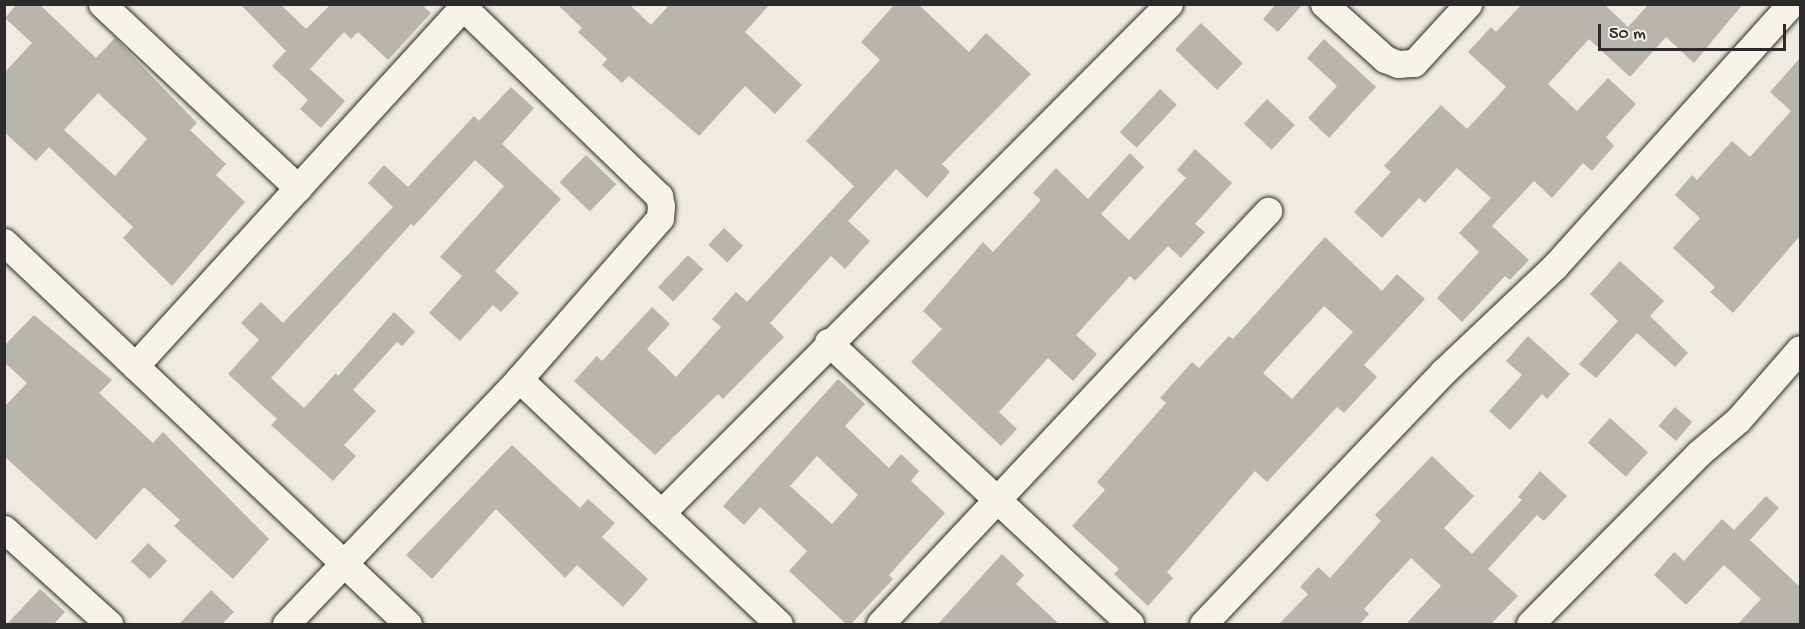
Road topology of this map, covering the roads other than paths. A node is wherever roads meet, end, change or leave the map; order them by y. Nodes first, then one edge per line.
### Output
1 (102, 4) edge
2 (1169, 4) edge
3 (1324, 4) edge
4 (1468, 4) edge
5 (1791, 4) edge
6 (461, 6) edge
7 (298, 188) junction
8 (1268, 211) dead end
9 (4, 242) edge
10 (828, 342) junction
11 (1800, 349) edge
12 (135, 366) junction
13 (519, 379) junction
14 (996, 500) junction
15 (661, 513) junction
16 (4, 529) edge
17 (342, 562) junction
18 (109, 624) edge
19 (286, 624) edge
20 (408, 624) edge
21 (779, 624) edge
22 (880, 624) edge
23 (1130, 624) edge
24 (1203, 624) edge
25 (1530, 624) edge

1 - 7 street
2 - 10 street
3 - 4 street
5 - 24 street
6 - 7 street
6 - 13 street
7 - 12 street
8 - 14 street
9 - 12 street
10 - 14 street
10 - 15 street
11 - 25 street
12 - 17 street
13 - 15 street
13 - 17 street
14 - 22 street
14 - 23 street
15 - 21 street
16 - 18 street
17 - 19 street
17 - 20 street

